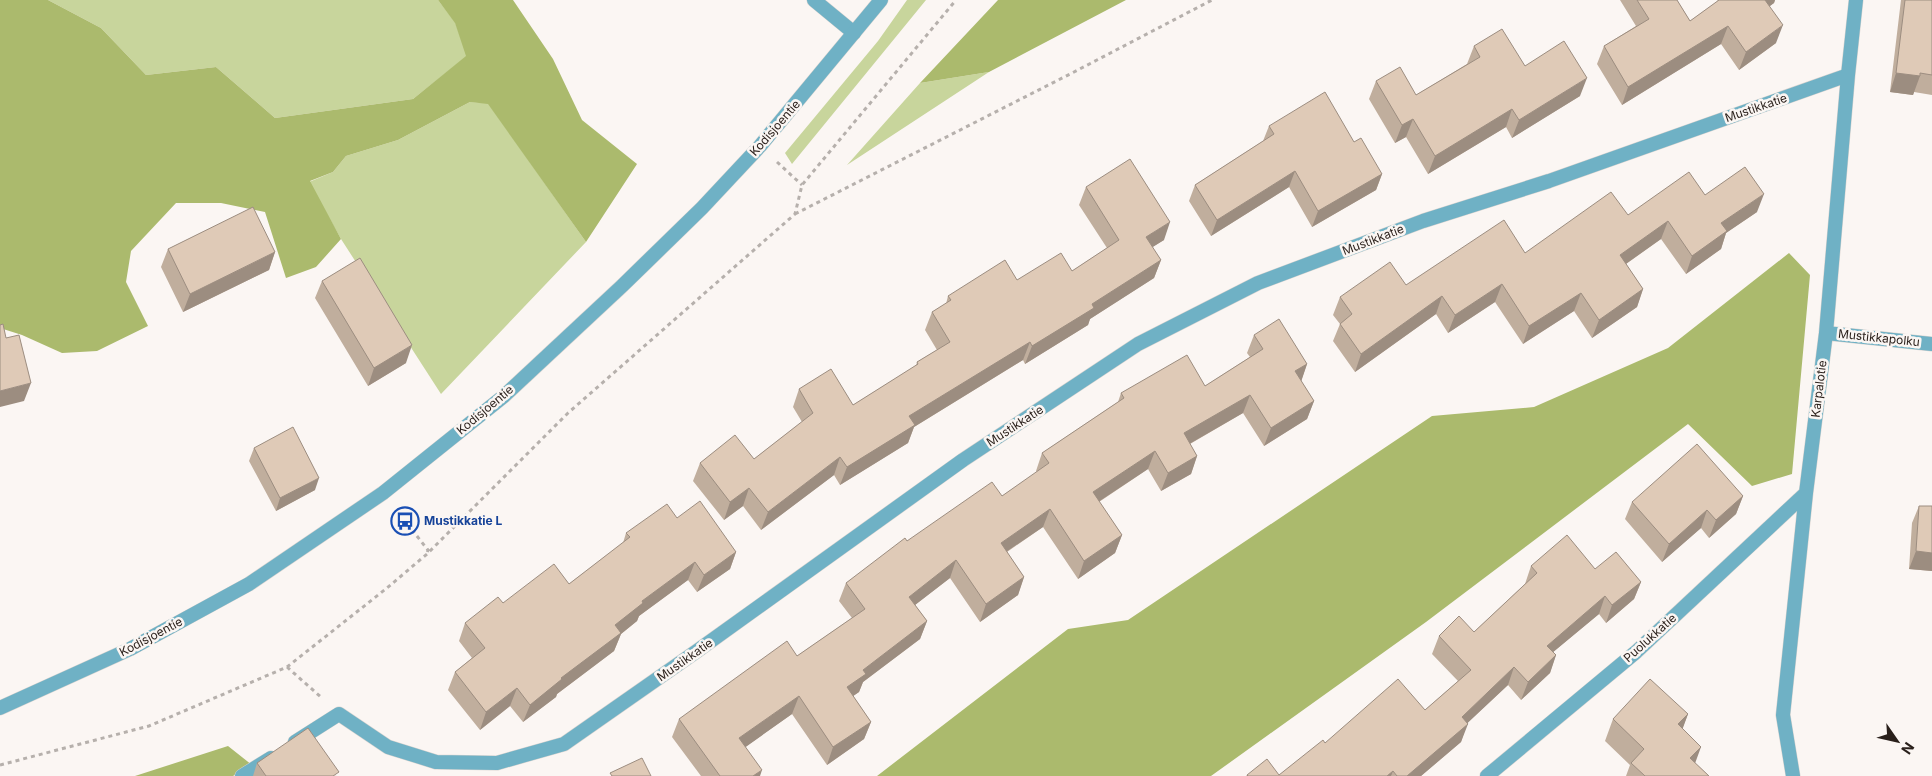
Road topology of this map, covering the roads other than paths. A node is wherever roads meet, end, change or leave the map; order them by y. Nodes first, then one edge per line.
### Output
1 (814, 0) edge
2 (882, 0) edge
3 (1856, 0) edge
4 (854, 33) junction
5 (1848, 76) junction
6 (1826, 333) junction
7 (1932, 344) edge
8 (1806, 493) junction
9 (0, 708) edge
10 (242, 776) edge
11 (1488, 776) edge
12 (1793, 776) edge

1 - 4 street
2 - 4 street, Kodisjoentie
3 - 5 street, Karpalotie
4 - 9 street, Kodisjoentie
5 - 6 street, Karpalotie
5 - 10 street, Mustikkatie
6 - 7 street, Mustikkapolku
6 - 8 street, Karpalotie
8 - 11 street, Puolukkatie
8 - 12 street, Karpalotie

